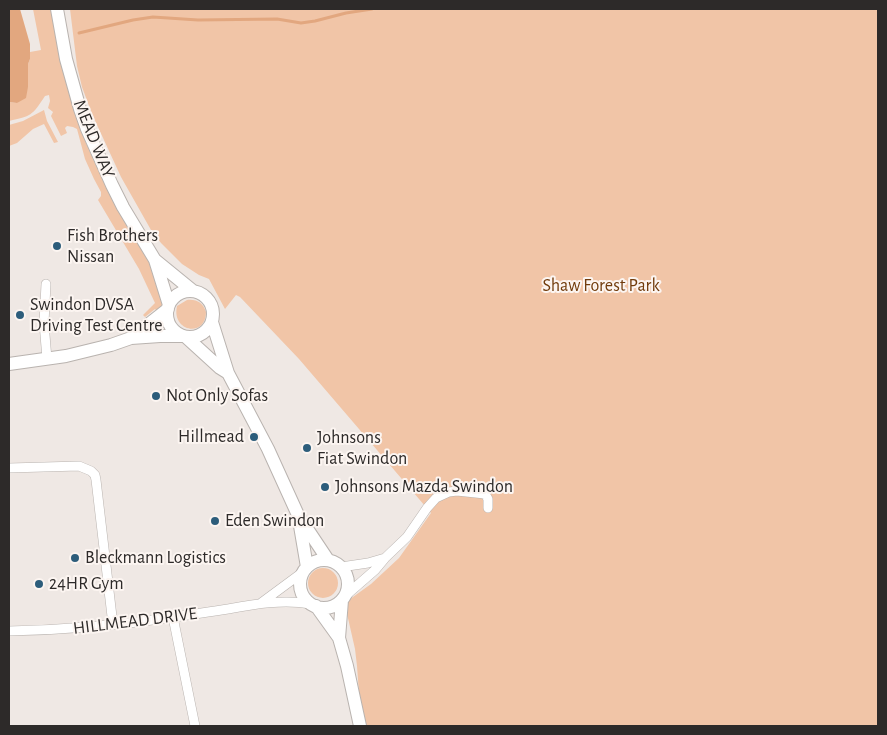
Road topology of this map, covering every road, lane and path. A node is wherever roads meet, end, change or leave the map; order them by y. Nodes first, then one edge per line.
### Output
1 (57, 9) edge
2 (155, 260) junction
3 (46, 284) dead end
4 (193, 291) junction
5 (168, 307) junction
6 (212, 322) junction
7 (184, 337) junction
8 (132, 338) junction
9 (47, 359) junction
10 (9, 364) edge
11 (228, 373) junction
12 (9, 468) edge
13 (488, 508) dead end
14 (298, 515) junction
15 (385, 558) junction
16 (328, 560) junction
17 (341, 567) junction
18 (305, 570) junction
19 (343, 598) junction
20 (261, 603) junction
21 (313, 605) junction
22 (173, 617) junction
23 (113, 625) junction
24 (9, 632) edge
25 (339, 638) junction
26 (196, 726) edge
27 (360, 726) edge

1 - 2 main road, MEAD WAY
2 - 4 main road, MEAD WAY
2 - 5 main road, MEAD WAY
3 - 9 street
4 - 5 main road
4 - 6 main road
5 - 7 main road
5 - 8 main road
6 - 7 main road
6 - 11 main road
7 - 8 main road
7 - 11 main road
8 - 9 main road
9 - 10 main road
11 - 14 main road
12 - 23 street
13 - 15 street
14 - 16 main road
14 - 18 main road
15 - 17 street
15 - 19 street
16 - 17 main road
16 - 18 main road
17 - 19 main road
18 - 20 street, HILLMEAD DRIVE
18 - 21 main road
19 - 21 main road
19 - 25 main road
20 - 21 street, HILLMEAD DRIVE
20 - 22 street, HILLMEAD DRIVE
21 - 25 main road
22 - 23 street, HILLMEAD DRIVE
22 - 26 street
23 - 24 street, HILLMEAD DRIVE
25 - 27 main road

